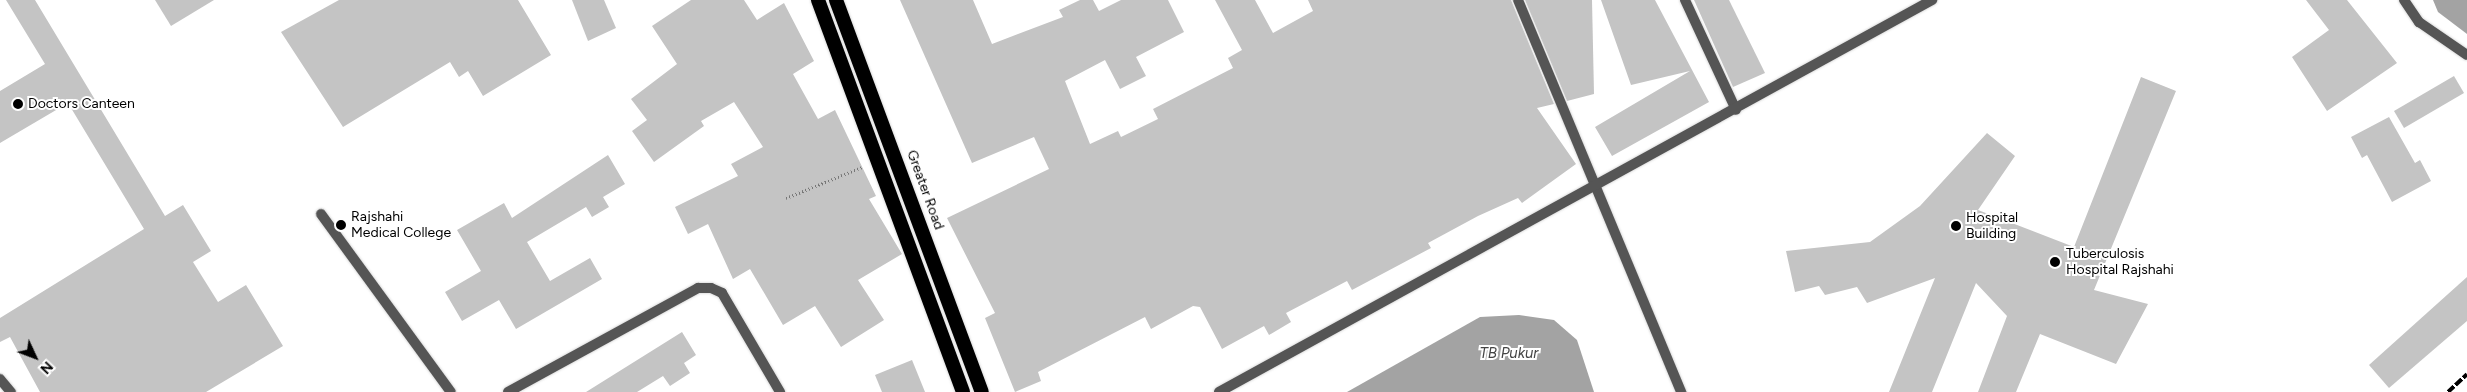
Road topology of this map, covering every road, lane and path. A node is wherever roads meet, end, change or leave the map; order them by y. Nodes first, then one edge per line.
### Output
1 (818, 0) edge
2 (836, 0) edge
3 (1518, 0) edge
4 (1685, 0) edge
5 (1932, 0) edge
6 (2404, 0) edge
7 (2467, 55) edge
8 (1736, 110) junction
9 (878, 160) junction
10 (1596, 186) junction
11 (786, 198) dead end
12 (320, 214) dead end
13 (969, 358) junction
14 (953, 364) junction
15 (0, 379) edge
16 (11, 392) edge
17 (451, 392) edge
18 (508, 392) edge
19 (780, 392) edge
20 (962, 392) edge
21 (982, 392) edge
22 (1219, 392) edge
23 (1681, 392) edge

1 - 9 highway
2 - 13 highway, Greater Road
3 - 10 street
4 - 8 street
5 - 8 street
6 - 7 street
8 - 10 street
9 - 11 path
9 - 14 highway
10 - 22 street
10 - 23 street
12 - 17 street
13 - 14 highway
13 - 21 highway, Greater Road
14 - 20 highway
15 - 16 street
18 - 19 street

